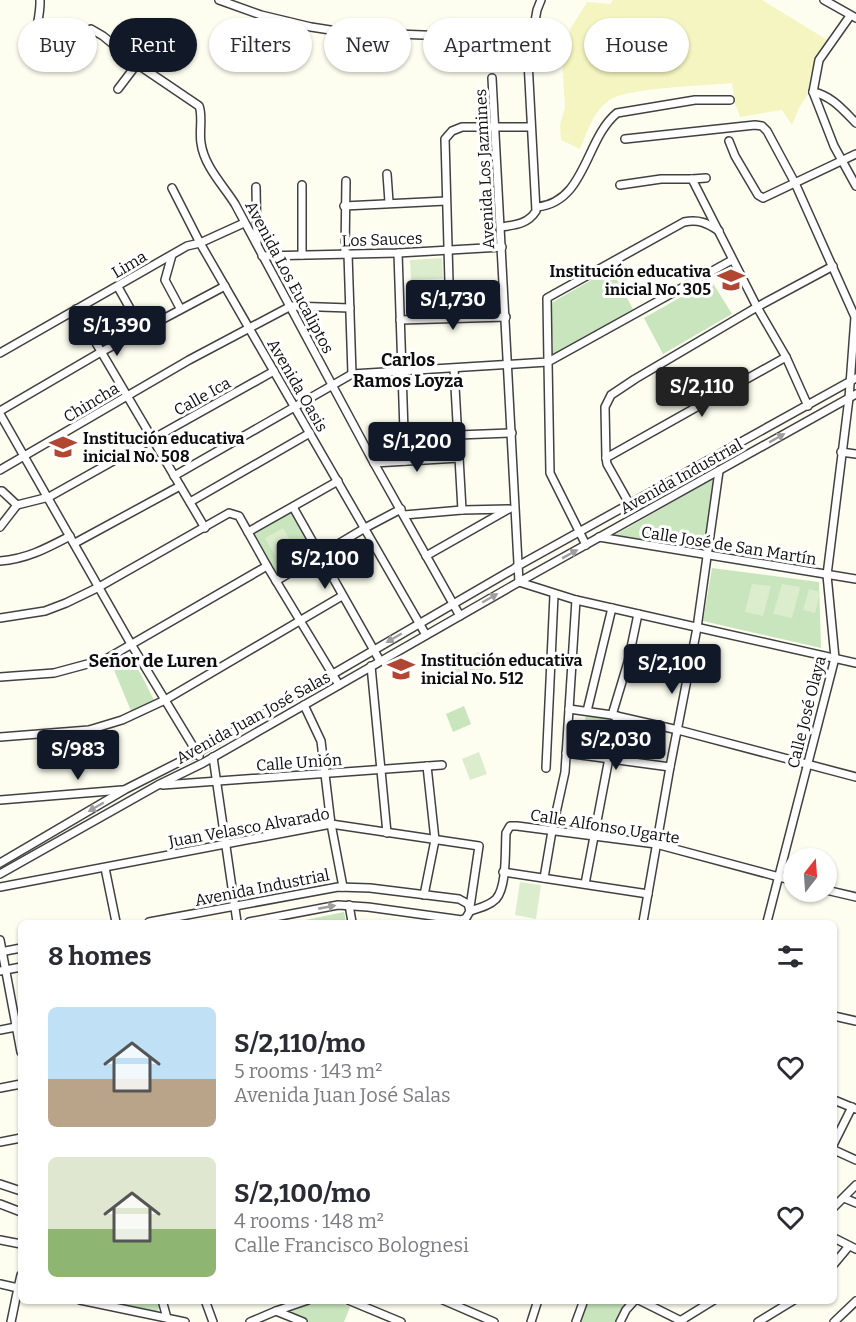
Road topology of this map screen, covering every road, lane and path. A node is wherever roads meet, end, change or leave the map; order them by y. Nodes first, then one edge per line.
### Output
1 (40, 0) edge
2 (219, 0) edge
3 (541, 0) edge
4 (828, 1) edge
5 (853, 17) edge
6 (536, 18) edge
7 (423, 35) edge
8 (109, 41) edge
9 (131, 72) edge
10 (149, 72) edge
11 (528, 72) edge
12 (492, 78) dead end
13 (118, 89) dead end
14 (813, 92) junction
15 (730, 100) dead end
16 (856, 123) edge
17 (495, 127) junction
18 (531, 127) junction
19 (625, 139) dead end
20 (729, 141) dead end
21 (856, 154) edge
22 (842, 160) junction
23 (387, 174) dead end
24 (706, 178) dead end
25 (692, 179) junction
26 (346, 181) dead end
27 (795, 183) junction
28 (302, 185) dead end
29 (620, 185) dead end
30 (256, 186) dead end
31 (856, 186) edge
32 (172, 188) dead end
33 (446, 201) junction
34 (389, 202) junction
35 (344, 206) junction
36 (537, 207) junction
37 (244, 223) junction
38 (501, 227) junction
39 (719, 231) junction
40 (201, 243) junction
41 (257, 247) junction
42 (502, 247) junction
43 (448, 250) junction
44 (398, 253) junction
45 (346, 254) junction
46 (172, 255) junction
47 (302, 255) junction
48 (262, 256) junction
49 (732, 260) junction
50 (833, 266) junction
51 (225, 285) junction
52 (118, 287) junction
53 (291, 306) junction
54 (757, 307) junction
55 (180, 308) junction
56 (350, 308) junction
57 (76, 309) junction
58 (856, 316) edge
59 (506, 317) junction
60 (450, 318) junction
61 (400, 320) junction
62 (249, 327) junction
63 (142, 330) junction
64 (101, 352) junction
65 (0, 353) edge
66 (786, 357) junction
67 (548, 362) junction
68 (507, 365) junction
69 (454, 369) junction
70 (402, 370) junction
71 (274, 371) junction
72 (352, 374) junction
73 (854, 379) edge
74 (333, 385) junction
75 (127, 396) junction
76 (853, 396) edge
77 (808, 406) junction
78 (296, 408) junction
79 (0, 412) edge
80 (310, 433) junction
81 (512, 433) junction
82 (458, 435) junction
83 (153, 439) junction
84 (841, 452) junction
85 (856, 454) edge
86 (24, 458) junction
87 (459, 458) junction
88 (606, 458) junction
89 (405, 461) junction
90 (374, 463) junction
91 (0, 470) edge
92 (718, 471) junction
93 (174, 476) junction
94 (338, 481) junction
95 (180, 486) junction
96 (0, 491) edge
97 (49, 497) junction
98 (190, 502) junction
99 (17, 505) junction
100 (630, 506) junction
101 (293, 507) junction
102 (512, 508) junction
103 (462, 510) junction
104 (403, 512) junction
105 (0, 526) edge
106 (205, 528) junction
107 (365, 528) junction
108 (248, 532) junction
109 (582, 532) junction
110 (70, 536) junction
111 (599, 537) junction
112 (75, 543) junction
113 (586, 544) junction
114 (321, 555) junction
115 (426, 556) junction
116 (708, 556) junction
117 (0, 561) edge
118 (267, 566) junction
119 (517, 567) junction
120 (827, 575) junction
121 (856, 579) edge
122 (276, 581) junction
123 (519, 582) junction
124 (99, 587) junction
125 (554, 594) junction
126 (342, 596) junction
127 (576, 600) junction
128 (453, 604) junction
129 (612, 608) junction
130 (638, 614) junction
131 (460, 616) junction
132 (0, 618) edge
133 (300, 621) junction
134 (420, 623) junction
135 (697, 628) junction
136 (426, 635) junction
137 (131, 644) junction
138 (374, 650) junction
139 (835, 658) junction
140 (380, 661) junction
141 (856, 663) edge
142 (372, 666) junction
143 (333, 674) junction
144 (0, 677) edge
145 (339, 685) junction
146 (165, 700) junction
147 (304, 705) junction
148 (569, 709) junction
149 (587, 711) junction
150 (614, 715) junction
151 (678, 730) junction
152 (0, 738) edge
153 (197, 753) junction
154 (566, 753) junction
155 (213, 757) junction
156 (608, 757) junction
157 (203, 763) junction
158 (806, 764) junction
159 (442, 765) dead end
160 (427, 766) junction
161 (670, 767) junction
162 (546, 768) dead end
163 (381, 770) junction
164 (325, 774) junction
165 (856, 777) edge
166 (218, 781) junction
167 (158, 785) junction
168 (126, 789) junction
169 (0, 800) edge
170 (331, 824) junction
171 (552, 831) junction
172 (53, 832) junction
173 (387, 832) junction
174 (593, 835) junction
175 (58, 840) junction
176 (435, 840) junction
177 (225, 843) junction
178 (656, 844) junction
179 (0, 863) edge
180 (105, 868) junction
181 (503, 872) junction
182 (0, 874) edge
183 (778, 877) junction
184 (544, 878) junction
185 (783, 878) edge
186 (585, 884) junction
187 (0, 887) edge
188 (343, 887) junction
189 (837, 893) edge
190 (648, 894) junction
191 (424, 895) junction
192 (856, 897) edge
193 (348, 905) junction
194 (234, 906) junction
195 (468, 915) edge
196 (116, 920) edge
197 (160, 920) edge
198 (237, 920) edge
199 (259, 920) edge
200 (352, 920) edge
201 (644, 920) edge
202 (767, 920) edge
203 (0, 939) edge
204 (18, 949) edge
205 (1, 952) edge
206 (4, 970) edge
207 (837, 1017) edge
208 (856, 1021) edge
209 (18, 1026) edge
210 (0, 1030) edge
211 (18, 1085) edge
212 (0, 1088) edge
213 (837, 1101) edge
214 (855, 1108) edge
215 (837, 1138) edge
216 (18, 1139) edge
217 (0, 1142) edge
218 (837, 1151) edge
219 (856, 1160) edge
220 (0, 1184) edge
221 (856, 1185) edge
222 (18, 1190) edge
223 (844, 1198) junction
224 (856, 1203) edge
225 (0, 1204) edge
226 (837, 1204) edge
227 (18, 1211) edge
228 (0, 1239) edge
229 (837, 1239) edge
230 (18, 1243) edge
231 (853, 1247) edge
232 (837, 1261) edge
233 (0, 1284) edge
234 (18, 1288) edge
235 (18, 1296) edge
236 (856, 1301) edge
237 (99, 1304) edge
238 (163, 1304) edge
239 (207, 1304) edge
240 (296, 1304) edge
241 (358, 1304) edge
242 (452, 1304) edge
243 (537, 1304) edge
244 (583, 1304) edge
245 (633, 1304) edge
246 (646, 1304) edge
247 (708, 1304) edge
248 (787, 1304) edge
249 (848, 1310) junction
250 (276, 1311) junction
251 (856, 1313) edge
252 (167, 1318) junction
253 (682, 1321) edge
254 (11, 1322) edge
255 (185, 1322) edge
256 (213, 1322) edge
257 (250, 1322) edge
258 (303, 1322) edge
259 (401, 1322) edge
260 (494, 1322) edge
261 (531, 1322) edge
262 (576, 1322) edge
263 (620, 1322) edge
264 (758, 1322) edge
265 (834, 1322) edge

1 - 8 street
2 - 7 street
3 - 6 street
4 - 5 street
5 - 14 street
9 - 13 street
10 - 37 street, Avenida Los Eucaliptos
11 - 18 street
12 - 17 street, Avenida Los Jazmines
14 - 16 street
14 - 22 street
15 - 36 street
17 - 18 street
17 - 33 street
17 - 38 street, Avenida Los Jazmines
18 - 36 street
19 - 27 street
20 - 27 street
21 - 22 street
22 - 27 street
22 - 31 street
23 - 34 street
24 - 25 street
25 - 29 street
25 - 39 street
26 - 35 street
27 - 50 street
28 - 47 street
30 - 41 street
32 - 40 street, Avenida Oasis
33 - 34 street
33 - 43 street
34 - 35 street
35 - 45 street
36 - 38 street
37 - 40 street, Lima
37 - 41 street, Avenida Los Eucaliptos
38 - 42 street, Avenida Los Jazmines
39 - 49 street
39 - 67 street
40 - 46 street, Lima
40 - 51 street, Avenida Oasis
41 - 48 street, Avenida Los Eucaliptos
42 - 43 street, Los Sauces
42 - 59 street, Avenida Los Jazmines
43 - 44 street, Los Sauces
43 - 60 street
44 - 45 street, Los Sauces
44 - 61 street
45 - 47 street, Los Sauces
45 - 56 street
46 - 52 street, Lima
46 - 55 street
47 - 48 street, Los Sauces
48 - 53 street, Avenida Los Eucaliptos
49 - 54 street
49 - 67 street
50 - 54 street
50 - 58 street
51 - 55 street
51 - 62 street, Avenida Oasis
52 - 57 street, Lima
52 - 63 street
53 - 56 street
53 - 62 street, Chincha
53 - 74 street, Avenida Los Eucaliptos
54 - 66 street
54 - 88 street
55 - 63 street
56 - 72 street
57 - 64 street
57 - 65 street, Lima
58 - 73 street, Calle José Olaya
59 - 60 street
59 - 68 street, Avenida Los Jazmines
60 - 61 street
61 - 70 street
62 - 71 street, Avenida Oasis
62 - 75 street, Chincha
63 - 64 street
64 - 75 street
64 - 79 street
66 - 77 street
66 - 88 street
67 - 68 street
67 - 109 street
68 - 69 street
68 - 81 street, Avenida Los Jazmines
69 - 70 street
69 - 82 street
70 - 72 street
70 - 89 street
71 - 78 street, Avenida Oasis
71 - 83 street, Calle Ica
72 - 74 street
73 - 76 street, Calle José Olaya
73 - 77 street, Avenida Juan José Salas
74 - 78 street
74 - 90 street, Avenida Los Eucaliptos
75 - 83 street
75 - 86 street, Chincha
76 - 84 street, Calle José Olaya
92 -> 76 street, Avenida Industrial
77 - 100 street, Avenida Juan José Salas
78 - 80 street, Avenida Oasis
78 - 93 street
79 - 86 street
80 - 94 street, Avenida Oasis
80 - 98 street
81 - 82 street
81 - 102 street, Avenida Los Jazmines
82 - 87 street
83 - 93 street
83 - 97 street, Calle Ica
84 - 85 street
84 - 120 street, Calle José Olaya
86 - 91 street, Chincha
86 - 97 street
87 - 89 street
87 - 103 street
88 - 100 street
89 - 90 street
90 - 104 street, Avenida Los Eucaliptos
92 - 111 street, Avenida Industrial
92 - 116 street
93 - 95 street
94 - 101 street
94 - 107 street, Avenida Oasis
95 - 98 street
95 - 112 street
96 - 99 street
97 - 99 street, Calle Ica
97 - 110 street
98 - 106 street
99 - 105 street
100 - 109 street, Avenida Juan José Salas
101 - 108 street
101 - 114 street
102 - 103 street
102 - 115 street
102 - 119 street, Avenida Los Jazmines
103 - 104 street
104 - 107 street
104 - 115 street, Avenida Los Eucaliptos
106 - 108 street
106 - 124 street
107 - 114 street
107 - 134 street, Avenida Oasis
108 - 118 street
109 - 113 street
109 - 119 street, Avenida Juan José Salas
110 - 112 street
110 - 117 street
111 - 113 street, Avenida Industrial
111 - 116 street, Calle José de San Martín
112 - 124 street
123 -> 113 street, Avenida Industrial
114 - 122 street
114 - 126 street
115 - 128 street, Avenida Los Eucaliptos
116 - 120 street, Calle José de San Martín
116 - 135 street
118 - 122 street
118 - 137 street
119 - 123 street, Avenida Los Jazmines
119 - 128 street, Avenida Juan José Salas
120 - 121 street, Calle José de San Martín
120 - 139 street, Calle José Olaya
122 - 133 street
123 - 125 street
131 -> 123 street, Avenida Juan José Salas
124 - 132 street
124 - 137 street
125 - 127 street
125 - 162 street
126 - 133 street
126 - 138 street
127 - 129 street
127 - 148 street
128 - 131 street, Avenida Los Eucaliptos
128 - 134 street, Avenida Juan José Salas
129 - 130 street
129 - 149 street
130 - 135 street
130 - 150 street
131 - 136 street, Avenida Juan José Salas
133 - 143 street
133 - 146 street
134 - 136 street, Avenida Oasis
134 -> 138 street, Avenida Juan José Salas
135 - 139 street
135 - 151 street
136 - 140 street, Avenida Juan José Salas
137 - 144 street
137 - 146 street
138 - 140 street
138 - 143 street, Avenida Juan José Salas
139 - 141 street
139 - 158 street, Calle José Olaya
140 - 142 street, Avenida Juan José Salas
142 - 145 street, Avenida Juan José Salas
142 - 163 street
143 - 145 street
143 - 153 street, Avenida Juan José Salas
145 - 147 street, Avenida Juan José Salas
146 - 152 street
146 - 153 street
147 - 155 street, Avenida Juan José Salas
147 - 164 street
148 - 149 street
148 - 154 street
149 - 150 street
150 - 151 street
150 - 156 street
151 - 158 street
151 - 161 street
153 - 157 street
153 - 168 street, Avenida Juan José Salas
154 - 156 street
154 - 171 street
155 - 157 street, Avenida Juan José Salas
155 - 166 street
156 - 161 street
156 - 174 street
157 - 167 street, Avenida Juan José Salas
158 - 165 street
158 - 183 street, Calle José Olaya
159 - 160 street, Calle Unión
160 - 163 street, Calle Unión
160 - 176 street
161 - 178 street
163 - 164 street, Calle Unión
163 - 173 street
164 - 166 street, Calle Unión
164 - 170 street
166 - 167 street, Calle Unión
166 - 177 street
167 - 168 street, Calle Unión
167 - 175 street, Avenida Juan José Salas
168 - 169 street, Calle Unión
168 -> 172 street, Avenida Juan José Salas
170 - 173 street, Juan Velasco Alvarado
170 - 177 street, Juan Velasco Alvarado
170 - 188 street
171 - 174 street, Calle Alfonso Ugarte
171 - 181 street, Calle Alfonso Ugarte
171 - 184 street
172 - 175 street
172 - 179 street, Avenida Juan José Salas
173 - 176 street, Juan Velasco Alvarado
174 - 178 street, Calle Alfonso Ugarte
174 - 186 street
175 - 182 street, Avenida Juan José Salas
176 - 191 street
176 - 195 street, Juan Velasco Alvarado
177 - 180 street, Juan Velasco Alvarado
177 - 194 street
178 - 183 street, Calle Alfonso Ugarte
178 - 190 street
180 - 187 street, Juan Velasco Alvarado
180 - 196 street
181 - 184 street
181 - 195 street
183 - 185 street, Calle Alfonso Ugarte
183 - 202 street, Calle José Olaya
184 - 186 street
186 - 190 street
188 - 191 street, Avenida Industrial
188 - 194 street, Avenida Industrial
189 - 192 street
190 - 201 street
191 - 195 street, Avenida Industrial
193 - 195 street, Avenida Industrial
199 -> 193 street, Avenida Industrial
193 - 200 street
194 - 197 street, Avenida Industrial
194 - 198 street
203 - 205 street
204 - 205 street
205 - 206 street
206 - 209 street
207 - 208 street
209 - 210 street
211 - 212 street
213 - 214 street
214 - 215 street
216 - 217 street
218 - 219 street
220 - 222 street
221 - 223 street
223 - 224 street
223 - 226 street
225 - 227 street
228 - 230 street
229 - 231 street
231 - 232 street
233 - 234 street
235 - 254 street
236 - 249 street
237 - 252 street
238 - 252 street
239 - 256 street
240 - 250 street
241 - 259 street
242 - 260 street
243 - 261 street
244 - 262 street
245 - 263 street
246 - 253 street
247 - 253 street
248 - 264 street
249 - 251 street
249 - 265 street
250 - 257 street
250 - 258 street
252 - 255 street

